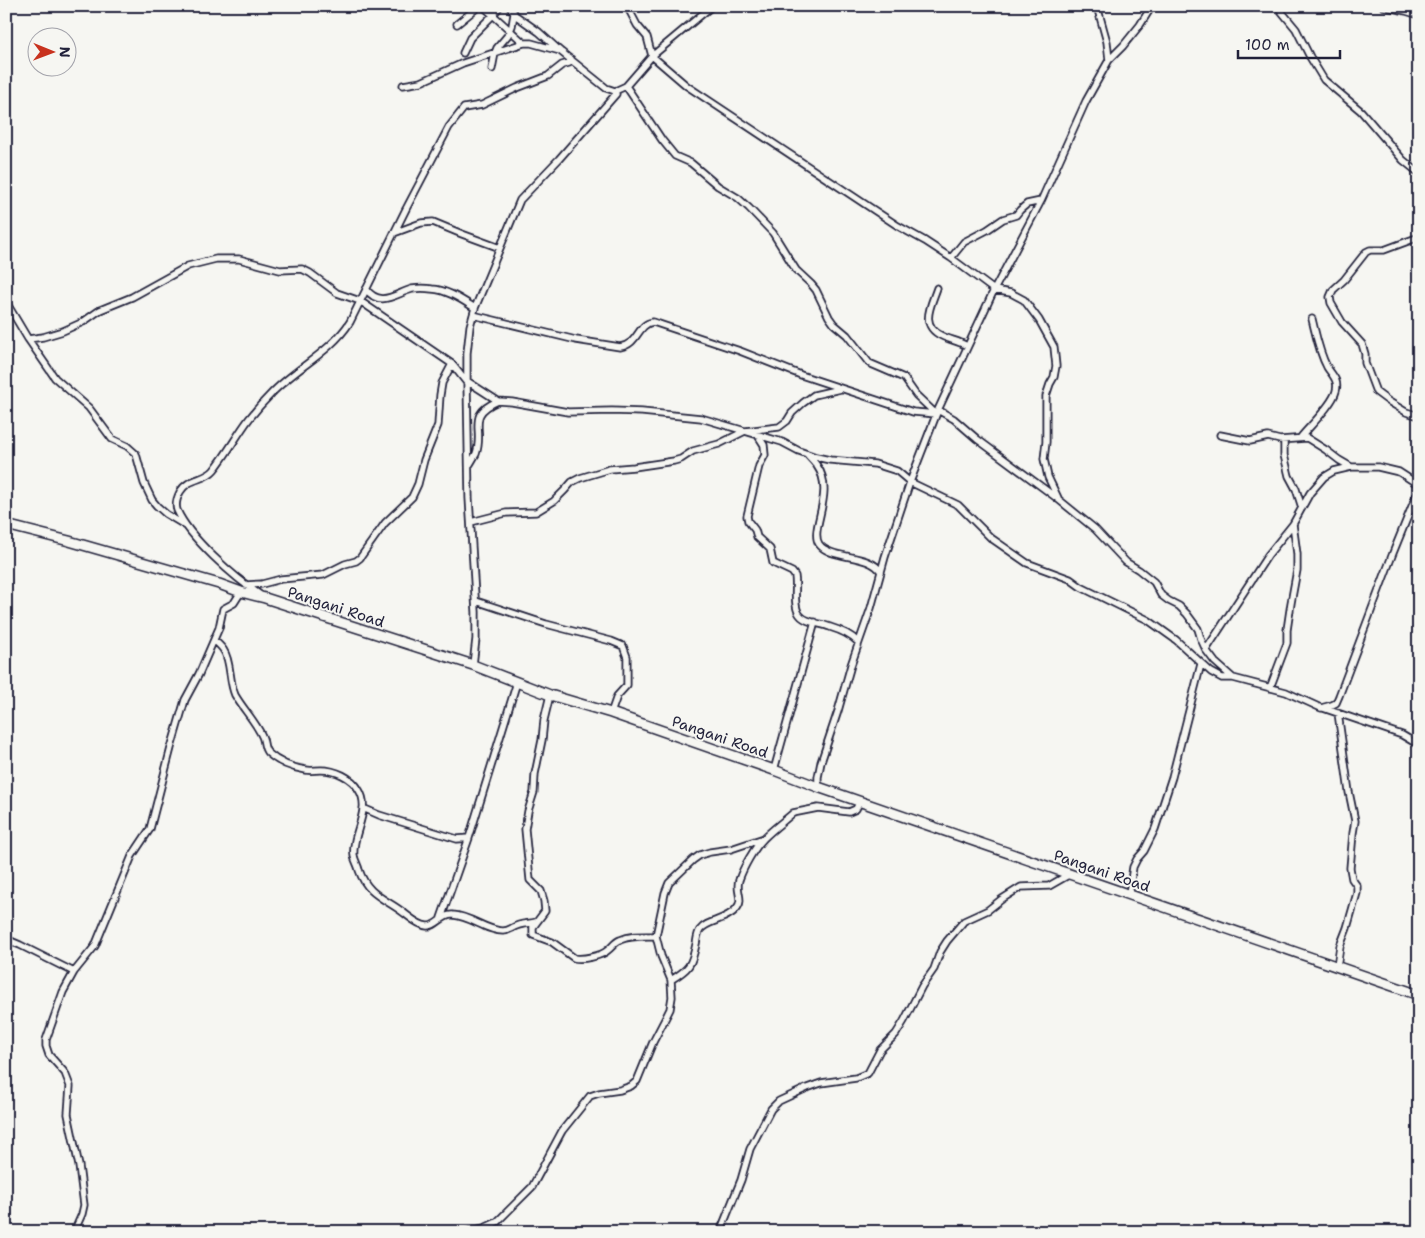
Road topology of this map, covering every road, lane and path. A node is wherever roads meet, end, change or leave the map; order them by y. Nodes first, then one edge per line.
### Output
1 (479, 6) edge
2 (483, 6) edge
3 (500, 6) edge
4 (510, 6) edge
5 (627, 6) edge
6 (712, 6) edge
7 (1097, 6) edge
8 (1152, 6) edge
9 (1277, 6) edge
10 (1383, 6) edge
11 (514, 14) junction
12 (493, 15) junction
13 (1419, 15) edge
14 (457, 24) dead end
15 (510, 31) junction
16 (524, 43) junction
17 (560, 51) junction
18 (462, 53) dead end
19 (495, 53) junction
20 (652, 56) junction
21 (571, 60) junction
22 (1109, 60) junction
23 (492, 69) dead end
24 (403, 85) dead end
25 (626, 86) junction
26 (615, 91) junction
27 (1419, 173) edge
28 (1041, 201) junction
29 (394, 233) junction
30 (1419, 237) edge
31 (500, 248) junction
32 (951, 258) junction
33 (937, 288) dead end
34 (366, 289) junction
35 (994, 290) junction
36 (360, 301) junction
37 (6, 302) edge
38 (475, 308) junction
39 (473, 315) junction
40 (1312, 319) dead end
41 (28, 339) junction
42 (968, 346) junction
43 (452, 364) junction
44 (467, 382) junction
45 (843, 389) junction
46 (498, 401) junction
47 (937, 413) junction
48 (1419, 416) edge
49 (745, 431) junction
50 (757, 434) junction
51 (1220, 435) dead end
52 (1301, 437) junction
53 (1284, 440) junction
54 (807, 454) junction
55 (469, 466) junction
56 (1351, 467) junction
57 (910, 482) junction
58 (1419, 487) edge
59 (1058, 499) junction
60 (1302, 508) junction
61 (471, 522) junction
62 (6, 524) edge
63 (1293, 524) junction
64 (189, 528) junction
65 (881, 572) junction
66 (243, 588) junction
67 (476, 601) junction
68 (815, 622) junction
69 (214, 640) junction
70 (858, 647) junction
71 (1206, 650) junction
72 (1201, 664) junction
73 (473, 666) junction
74 (1233, 678) junction
75 (517, 682) junction
76 (1270, 688) junction
77 (550, 695) junction
78 (1321, 708) junction
79 (1338, 713) junction
80 (612, 714) junction
81 (1419, 745) edge
82 (774, 770) junction
83 (818, 787) junction
84 (860, 801) junction
85 (363, 808) junction
86 (469, 838) junction
87 (764, 838) junction
88 (1070, 874) junction
89 (1129, 894) junction
90 (441, 919) junction
91 (536, 922) junction
92 (656, 936) junction
93 (6, 939) edge
94 (1337, 967) junction
95 (74, 972) junction
96 (671, 980) junction
97 (1419, 994) edge
98 (74, 1232) edge
99 (467, 1232) edge
100 (720, 1232) edge

1 - 14 street
2 - 12 street
3 - 12 street
4 - 11 street
5 - 20 street
6 - 20 street
7 - 22 street
8 - 22 street
9 - 27 street
10 - 13 street
11 - 15 street
11 - 17 street
12 - 15 street
12 - 18 street
15 - 16 street
15 - 19 street
16 - 17 street
16 - 19 street
17 - 21 street
19 - 23 street
19 - 24 street
20 - 25 street
20 - 32 street
21 - 26 street
21 - 29 street
22 - 28 street
25 - 26 street
25 - 47 street
26 - 31 street
28 - 32 street
28 - 35 street
29 - 31 street
29 - 34 street
30 - 48 street
31 - 38 street
32 - 35 street
33 - 42 street
34 - 36 street
34 - 38 street
35 - 42 street
35 - 59 street
36 - 41 street
36 - 43 street
36 - 64 street
37 - 41 street
38 - 39 street
39 - 44 street
39 - 45 street
40 - 52 street
41 - 64 street
42 - 47 street
43 - 44 street
43 - 66 street
44 - 46 street
44 - 55 street
45 - 47 street
45 - 49 street
46 - 49 street
46 - 55 street
47 - 57 street
47 - 59 street
49 - 50 street
49 - 61 street
50 - 54 street
50 - 68 street
51 - 53 street
52 - 53 street
52 - 56 street
53 - 60 street
54 - 57 street
54 - 65 street
55 - 61 street
56 - 58 street
56 - 60 street
57 - 65 street
57 - 72 street
58 - 78 street
59 - 71 street
60 - 63 street
61 - 67 street
62 - 66 main road, Pangani Road
63 - 71 street
63 - 76 street
64 - 66 street
65 - 70 street
66 - 69 street
66 - 73 main road, Pangani Road
67 - 73 street
67 - 80 street
68 - 70 street
68 - 82 street
69 - 85 street
69 - 95 street
70 - 83 street
71 - 74 street
72 - 74 street
72 - 89 street
73 - 75 main road, Pangani Road
74 - 76 street
75 - 77 main road, Pangani Road
75 - 86 street
76 - 78 street
77 - 80 main road, Pangani Road
77 - 91 street
78 - 79 street
79 - 81 street
79 - 94 street
80 - 82 main road, Pangani Road
82 - 83 main road, Pangani Road
83 - 84 main road, Pangani Road
84 - 87 street
84 - 88 main road, Pangani Road
85 - 86 street
85 - 90 street
86 - 90 street
87 - 92 street
87 - 96 street
88 - 89 main road, Pangani Road
88 - 100 street
89 - 94 main road, Pangani Road
90 - 91 street
91 - 92 street
92 - 96 street
93 - 95 street
94 - 97 main road, Pangani Road
95 - 98 street
96 - 99 street

